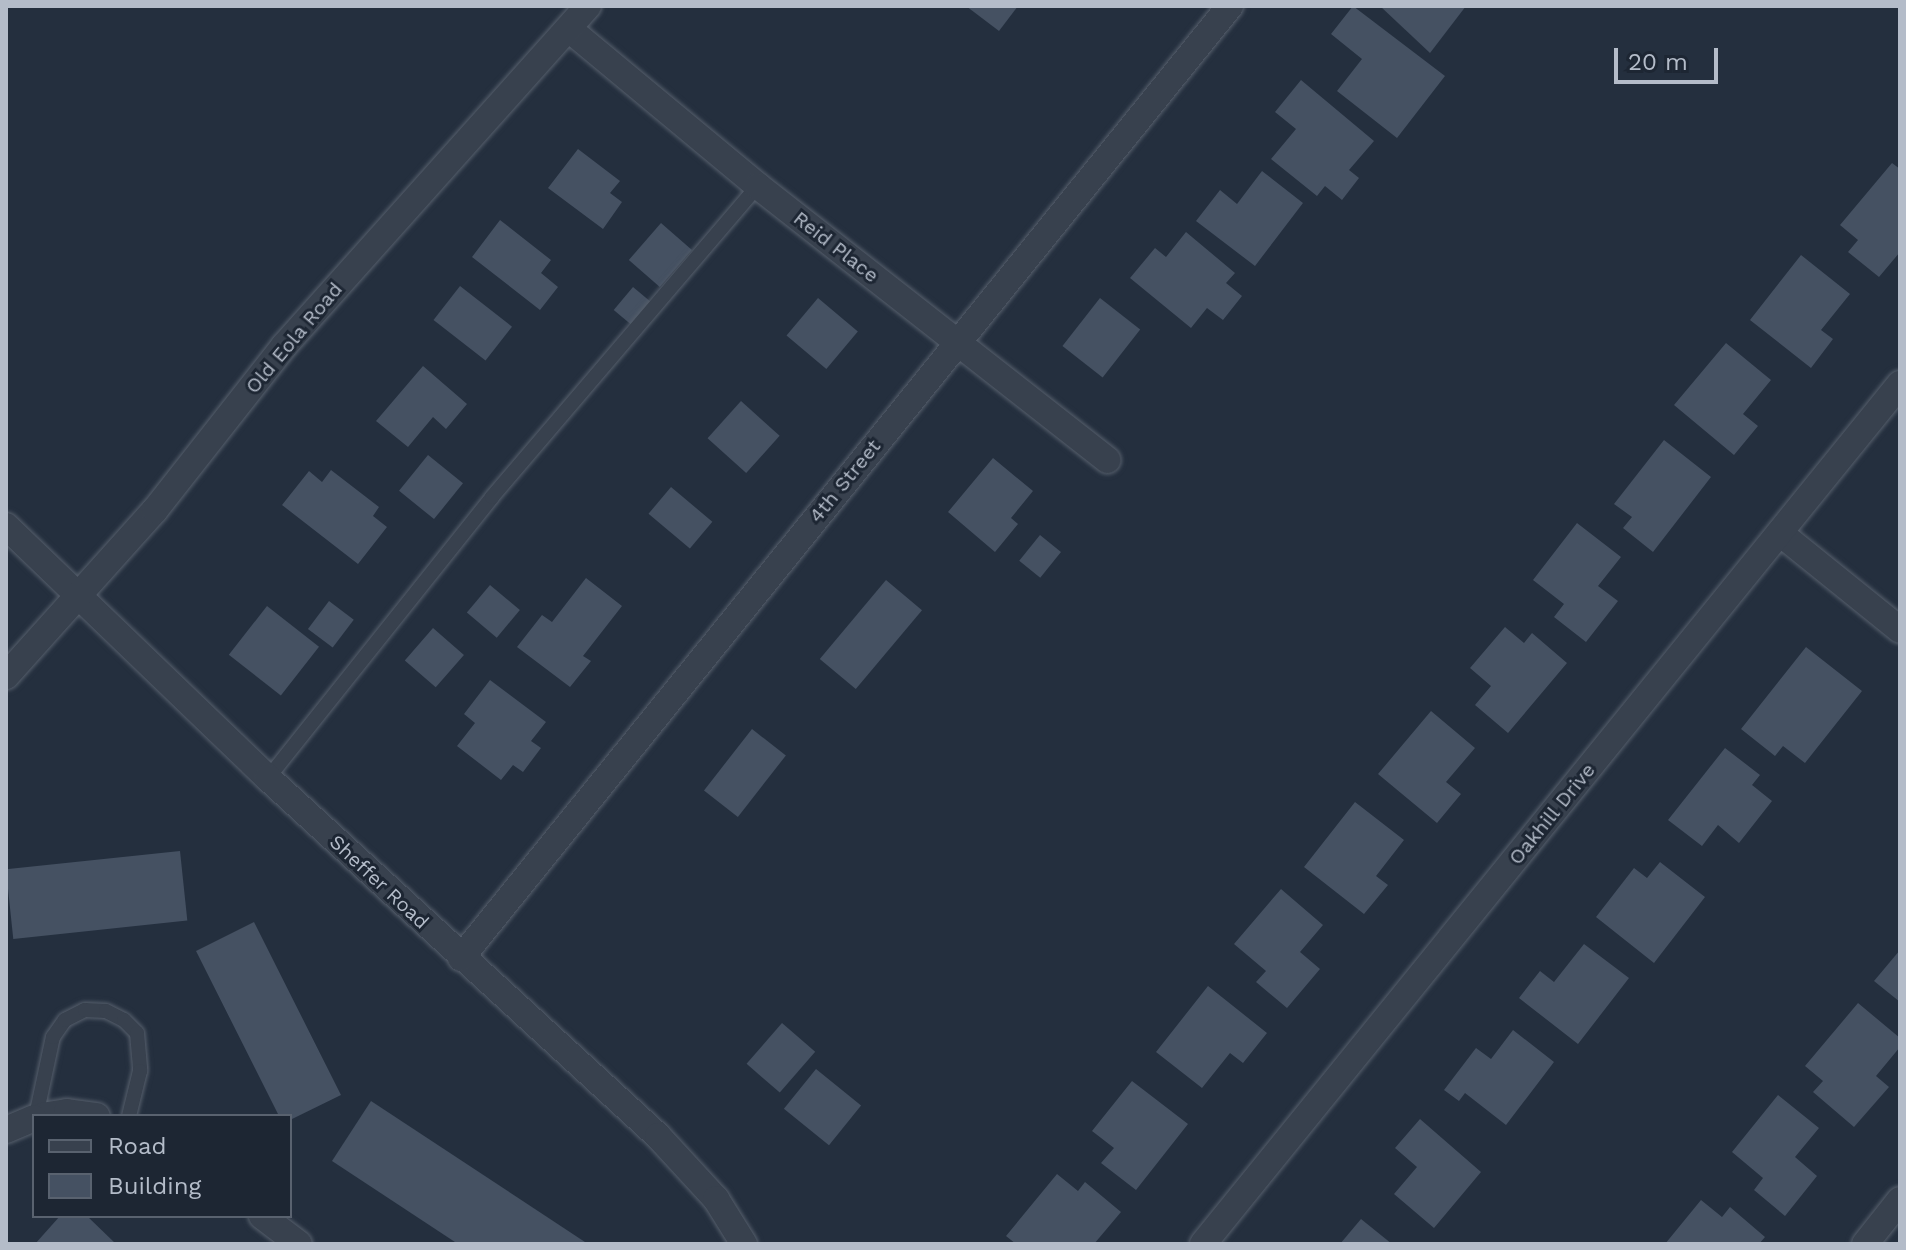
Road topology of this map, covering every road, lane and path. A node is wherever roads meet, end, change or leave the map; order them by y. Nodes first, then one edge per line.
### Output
1 (588, 6) edge
2 (1230, 6) edge
3 (569, 29) junction
4 (758, 186) junction
5 (958, 342) junction
6 (1900, 384) edge
7 (1108, 460) dead end
8 (6, 526) edge
9 (1780, 533) junction
10 (80, 596) junction
11 (1900, 630) edge
12 (6, 676) edge
13 (268, 778) junction
14 (461, 958) junction
15 (38, 1114) edge
16 (55, 1114) edge
17 (82, 1114) edge
18 (129, 1114) edge
19 (32, 1119) edge
20 (6, 1130) edge
21 (1900, 1200) edge
22 (265, 1218) edge
23 (299, 1244) edge
24 (744, 1244) edge
25 (1203, 1244) edge
26 (1865, 1244) edge

1 - 3 street, Old Eola Road
2 - 5 street, 4th Street
3 - 4 street, Reid Place
3 - 10 street, Old Eola Road
4 - 5 street, Reid Place
4 - 13 lane
5 - 7 street, Reid Place
5 - 14 street, 4th Street
6 - 9 street, Oakhill Drive
8 - 10 street, Sheffer Road
9 - 11 street
9 - 25 street, Oakhill Drive
10 - 12 street, Old Eola Road
10 - 13 street, Sheffer Road
13 - 14 street, Sheffer Road
14 - 24 street, Sheffer Road
15 - 18 lane
16 - 17 street
19 - 20 street
21 - 26 street
22 - 23 street

